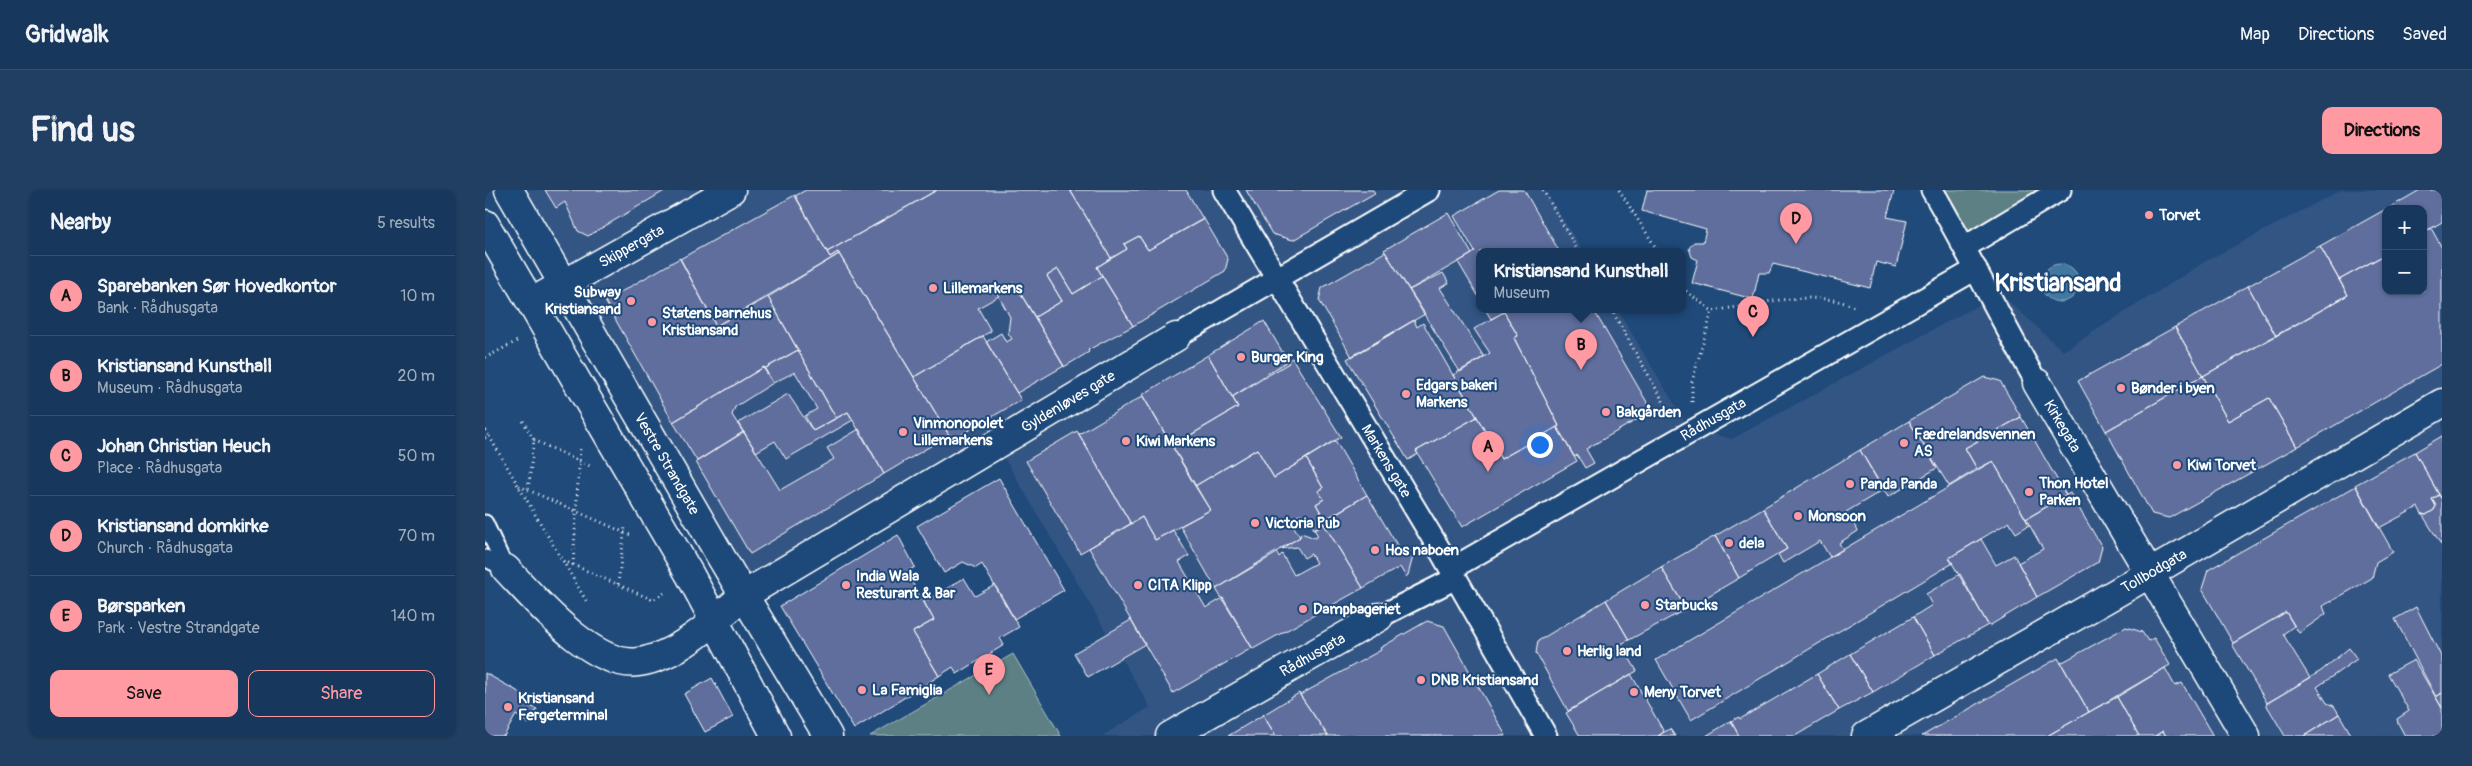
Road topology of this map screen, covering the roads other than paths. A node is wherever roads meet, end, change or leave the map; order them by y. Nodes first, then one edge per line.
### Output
1 (509, 190) edge
2 (731, 190) edge
3 (1224, 190) edge
4 (1429, 190) edge
5 (1933, 190) edge
6 (2060, 190) edge
7 (485, 224) edge
8 (1965, 247) junction
9 (1977, 269) junction
10 (1276, 278) junction
11 (564, 285) junction
12 (532, 302) junction
13 (1175, 337) joint
14 (2037, 383) joint
15 (2442, 403) edge
16 (485, 523) edge
17 (496, 564) edge
18 (1454, 573) junction
19 (2149, 574) junction
20 (744, 595) junction
21 (1379, 617) joint
22 (715, 621) junction
23 (777, 736) edge
24 (828, 736) edge
25 (1170, 736) edge
26 (1546, 736) edge
27 (1866, 736) edge
28 (2246, 736) edge

1 - 11 main road, Vestre Strandgate
2 - 11 main road, Skippergata
3 - 10 street, Markens gate
4 - 10 street, Gyldenløves gate
5 - 8 street, Kirkegata
6 - 8 street
7 - 12 main road
8 - 9 street, Kirkegata
9 - 14 street, Kirkegata
9 - 18 street, Rådhusgata
10 - 13 street, Gyldenløves gate
10 - 18 street, Markens gate
11 - 12 main road, Skippergata
11 - 20 main road, Vestre Strandgate
12 - 22 main road
13 - 20 main road, Gyldenløves gate
14 - 19 main road, Kirkegata
15 - 19 main road, Tollbodgata
16 - 17 lane
17 - 22 main road, Gyldenløves gate
18 - 21 street, Rådhusgata
18 - 26 street, Markens gate
19 - 27 main road, Tollbodgata
19 - 28 main road, Kirkegata
20 - 22 main road, Gyldenløves gate
20 - 24 main road, Vestre Strandgate
21 - 25 main road, Rådhusgata
22 - 23 main road

